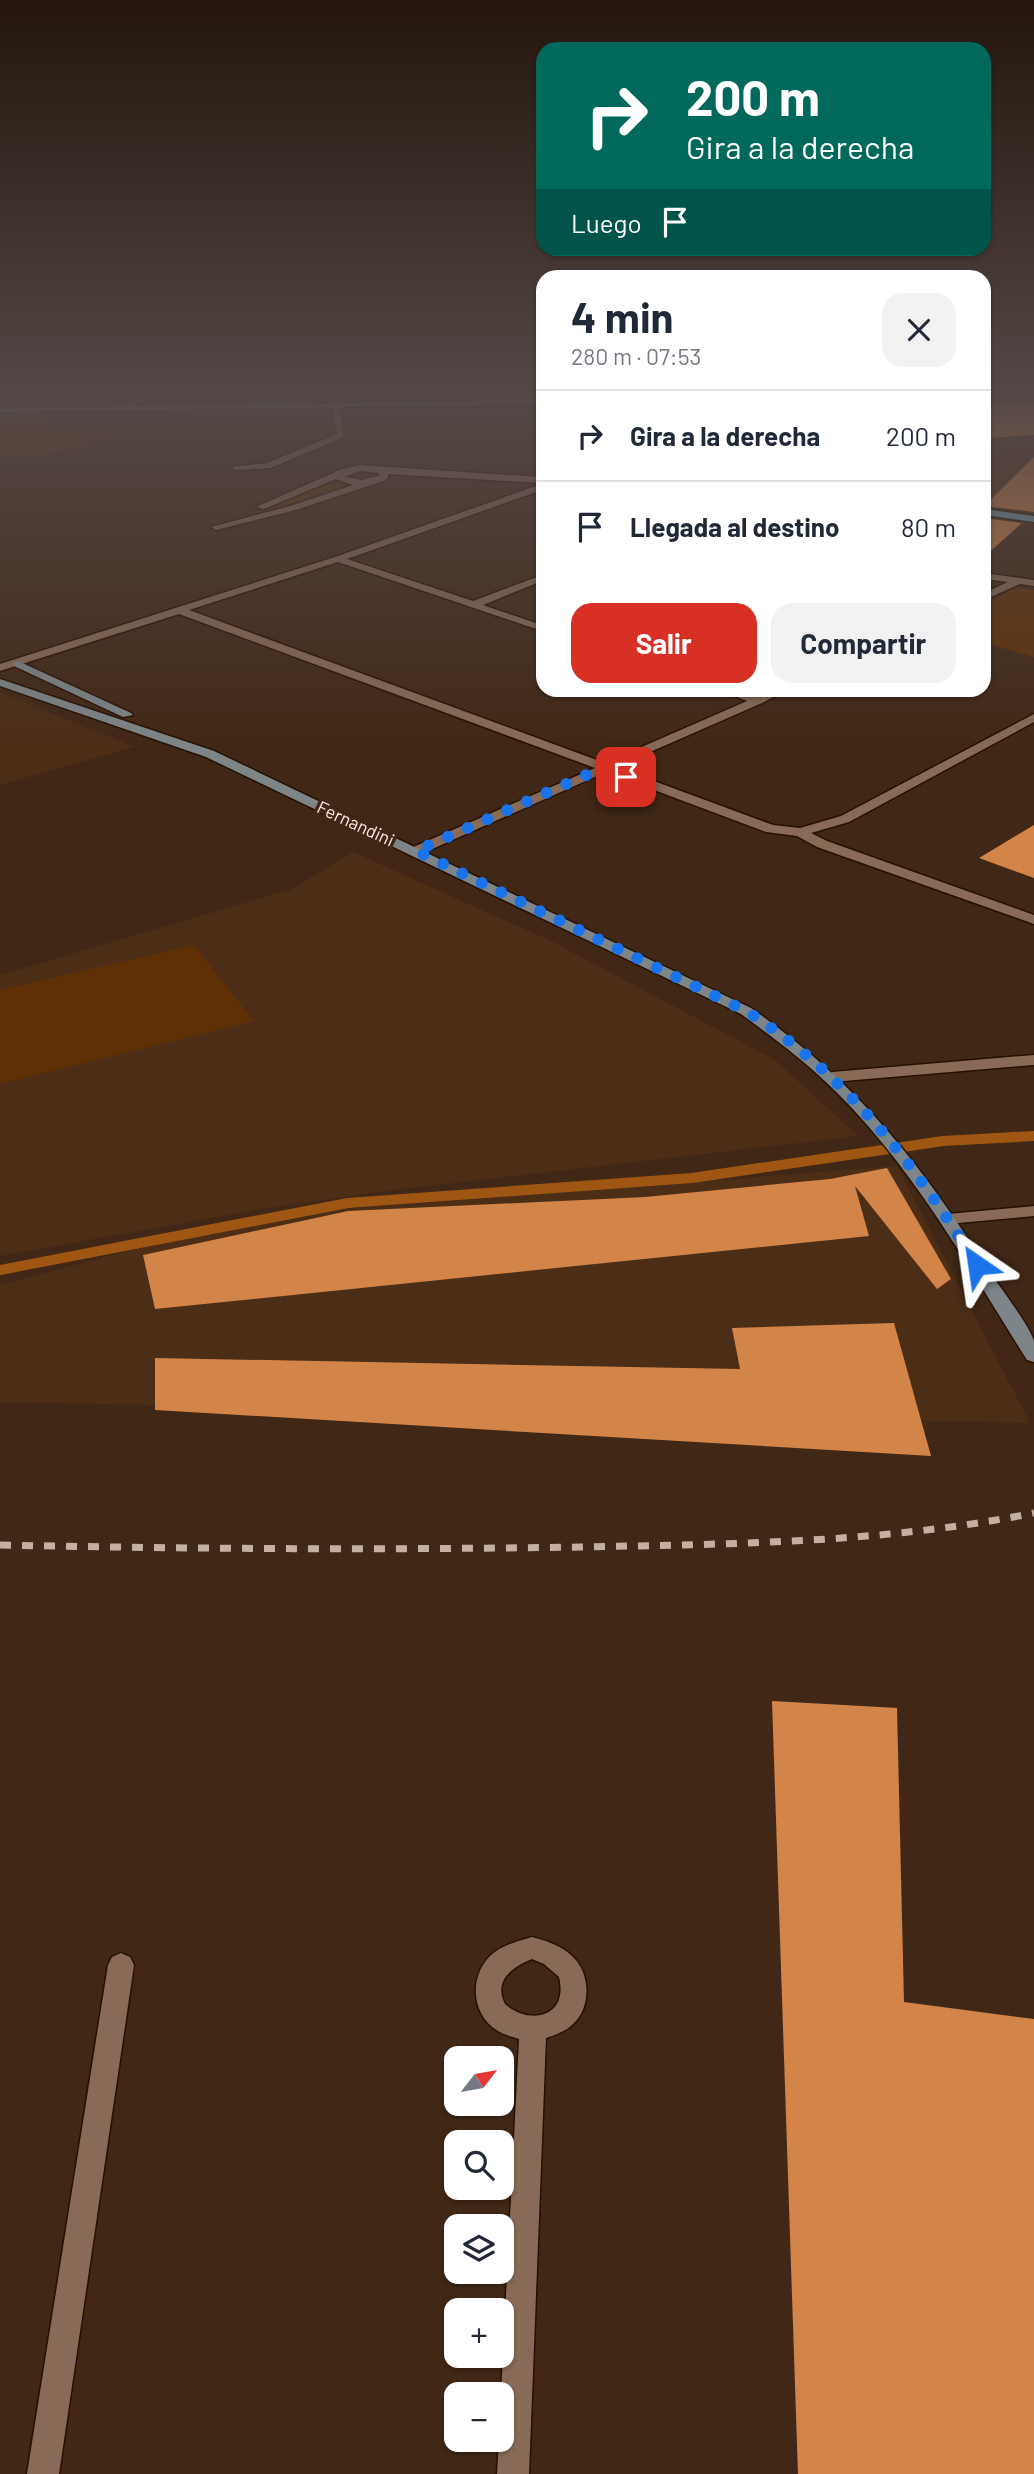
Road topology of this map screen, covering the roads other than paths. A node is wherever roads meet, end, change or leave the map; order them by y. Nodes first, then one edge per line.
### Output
1 (248, 513) edge
2 (271, 513) edge
3 (465, 513) edge
4 (994, 513) edge
5 (1034, 519) edge
6 (338, 559) junction
7 (991, 577) edge
8 (536, 580) edge
9 (1019, 581) junction
10 (1034, 583) edge
11 (991, 594) edge
12 (473, 605) junction
13 (182, 611) junction
14 (536, 626) edge
15 (19, 664) junction
16 (0, 668) edge
17 (0, 682) edge
18 (746, 697) edge
19 (767, 697) edge
20 (758, 701) junction
21 (1034, 717) edge
22 (210, 754) junction
23 (602, 768) junction
24 (800, 832) junction
25 (416, 851) junction
26 (1032, 917) edge
27 (1034, 1060) edge
28 (832, 1077) junction
29 (1034, 1211) edge
30 (948, 1219) junction
31 (1034, 1356) edge
32 (121, 1965) dead end
33 (533, 2029) dead end
34 (43, 2474) edge
35 (513, 2474) edge

1 - 2 street
3 - 6 street
4 - 5 main road
6 - 12 street
6 - 13 street
7 - 9 street
8 - 12 street
9 - 10 street
9 - 11 street
12 - 14 street
13 - 15 street
13 - 23 street
15 - 16 street
15 - 22 street
17 - 22 street, Fernandini
18 - 20 street
19 - 20 street
20 - 23 street
21 - 24 street
22 - 25 street, Fernandini
23 - 24 street
23 - 25 street
24 - 26 street
25 - 28 street, Fernandini
27 - 28 street
28 - 30 street, Fernandini
29 - 30 street
30 - 31 street, Fernandini
32 - 34 street
33 - 35 street

